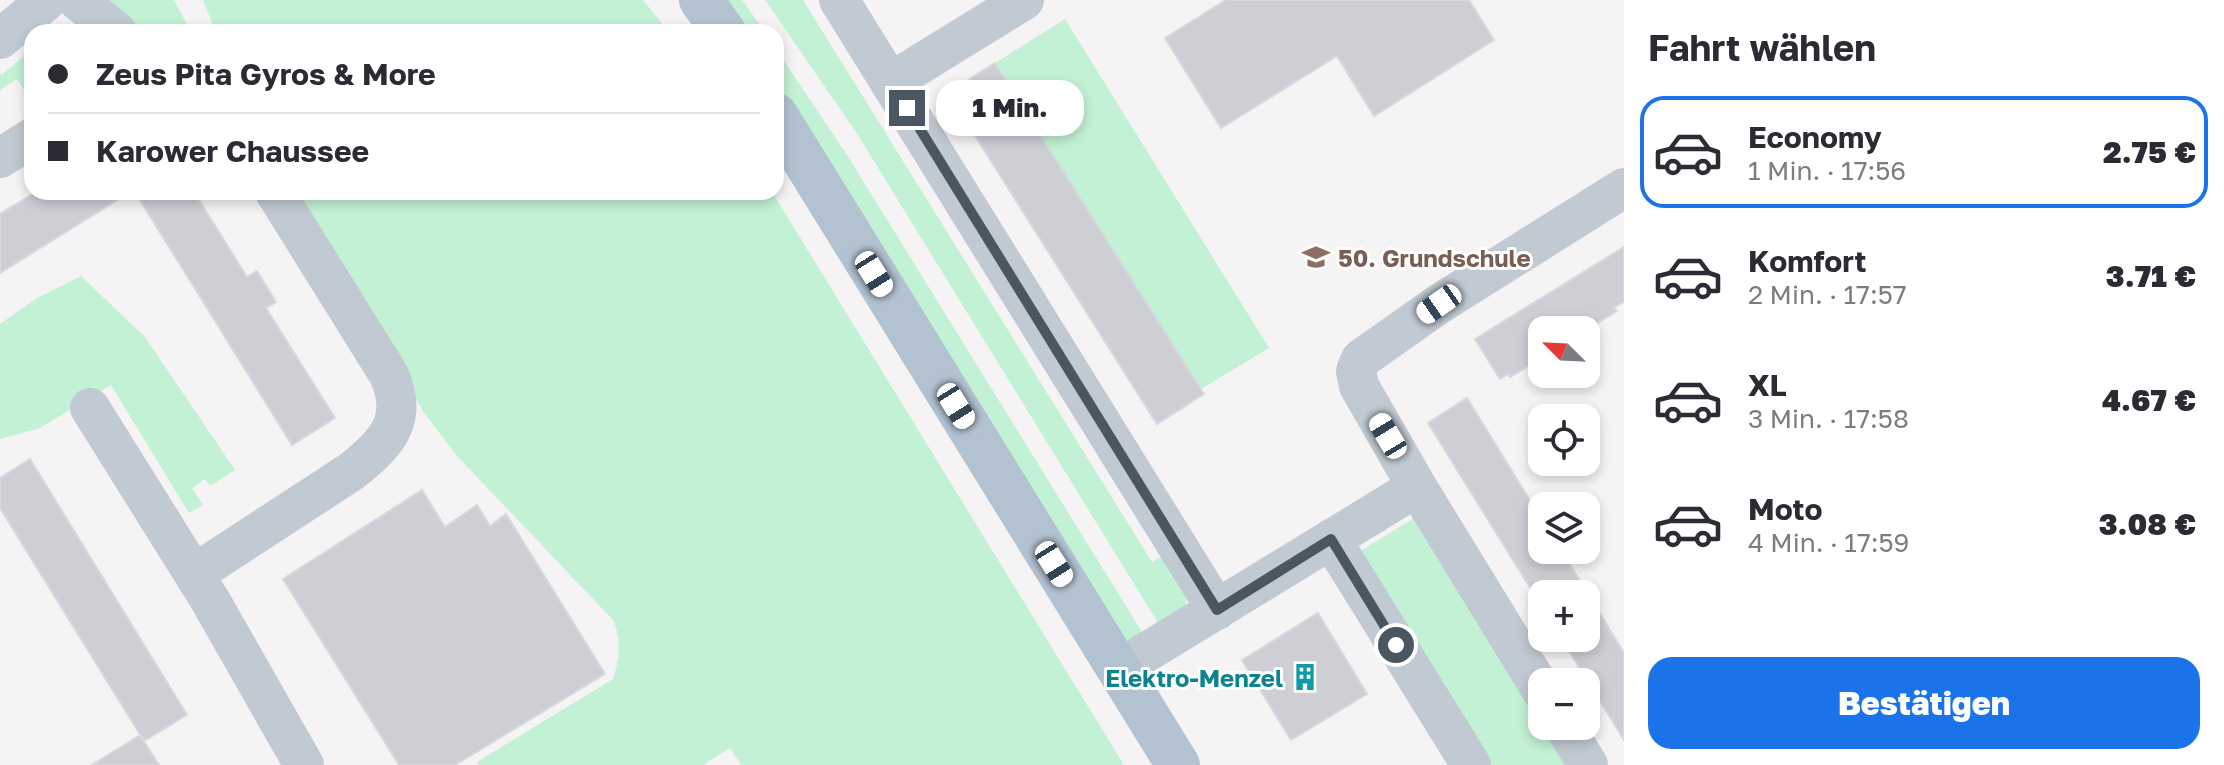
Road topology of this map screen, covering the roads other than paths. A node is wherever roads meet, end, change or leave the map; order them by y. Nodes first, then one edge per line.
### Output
1 (47, 0) edge
2 (77, 0) edge
3 (701, 0) edge
4 (839, 0) edge
5 (1019, 1) edge
6 (107, 24) edge
7 (718, 24) edge
8 (0, 39) edge
9 (891, 82) junction
10 (784, 128) edge
11 (24, 143) edge
12 (0, 158) edge
13 (1624, 188) edge
14 (280, 200) edge
15 (90, 408) dead end
16 (1417, 487) junction
17 (1331, 539) junction
18 (194, 574) junction
19 (1217, 610) junction
20 (1528, 668) edge
21 (1119, 669) junction
22 (1573, 740) edge
23 (304, 765) edge
24 (1178, 765) edge
25 (1471, 765) edge
26 (1588, 765) edge

1 - 8 street
2 - 6 street
3 - 7 main road
4 - 9 street
5 - 9 street
9 - 19 street
10 - 21 main road
11 - 12 street
13 - 16 street
14 - 18 street
15 - 18 street
16 - 17 street
16 - 20 street
17 - 19 street
17 - 25 street
18 - 23 street
19 - 21 street
21 - 24 main road
22 - 26 street

